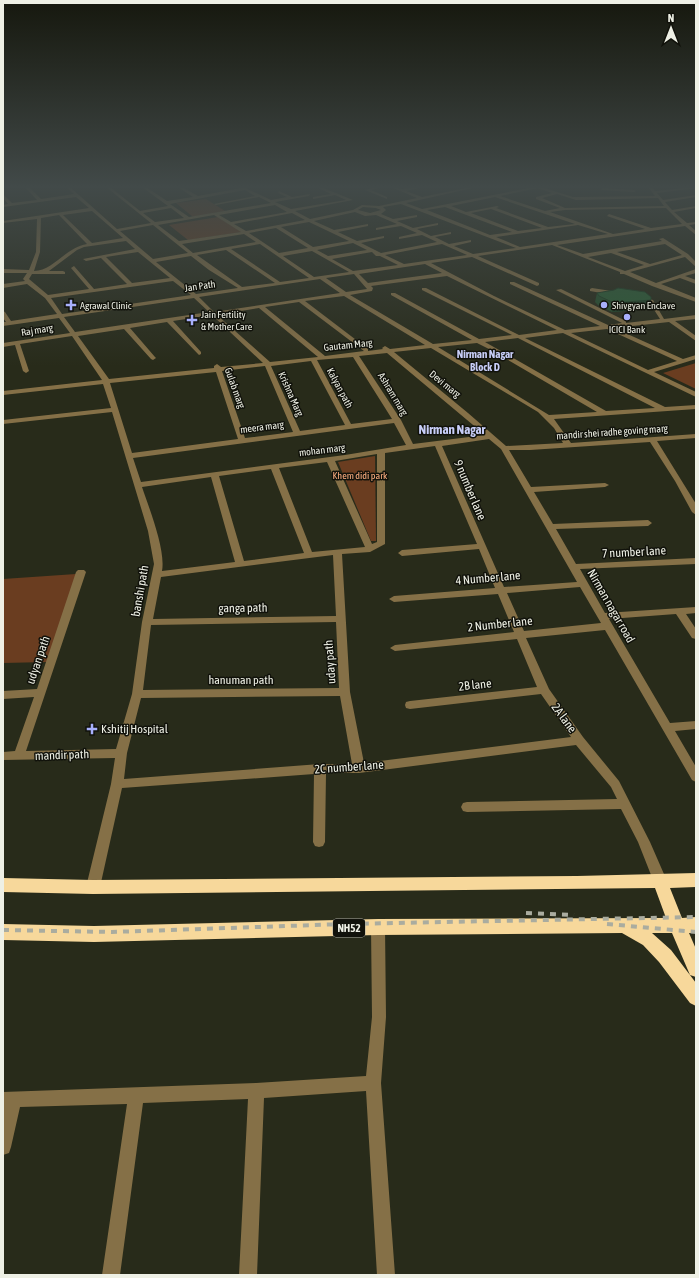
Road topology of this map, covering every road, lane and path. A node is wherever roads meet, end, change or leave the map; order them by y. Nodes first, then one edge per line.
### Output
1 (38, 247) edge
2 (86, 247) edge
3 (136, 247) edge
4 (182, 247) edge
5 (240, 247) edge
6 (265, 247) edge
7 (308, 247) edge
8 (326, 247) edge
9 (363, 247) edge
10 (430, 247) edge
11 (452, 247) edge
12 (515, 247) edge
13 (527, 247) edge
14 (541, 247) edge
15 (558, 247) edge
16 (639, 247) edge
17 (674, 247) edge
18 (518, 248) junction
19 (227, 249) junction
20 (312, 249) junction
21 (139, 250) junction
22 (371, 251) junction
23 (612, 251) junction
24 (193, 255) junction
25 (278, 255) junction
26 (378, 255) junction
27 (473, 255) junction
28 (686, 255) junction
29 (102, 256) junction
30 (583, 256) junction
31 (327, 258) junction
32 (86, 259) dead end
33 (152, 261) junction
34 (427, 263) junction
35 (402, 265) junction
36 (649, 265) junction
37 (696, 265) edge
38 (74, 268) dead end
39 (3, 271) edge
40 (696, 271) edge
41 (31, 272) junction
42 (44, 272) junction
43 (353, 272) junction
44 (63, 273) dead end
45 (622, 273) junction
46 (447, 274) junction
47 (679, 276) junction
48 (311, 277) junction
49 (322, 278) junction
50 (174, 279) junction
51 (28, 282) junction
52 (277, 282) junction
53 (696, 282) edge
54 (512, 283) dead end
55 (537, 284) dead end
56 (130, 285) junction
57 (368, 285) junction
58 (654, 285) junction
59 (3, 286) edge
60 (240, 287) junction
61 (424, 288) dead end
62 (92, 290) junction
63 (559, 290) dead end
64 (592, 290) dead end
65 (345, 294) junction
66 (393, 294) dead end
67 (194, 295) junction
68 (629, 296) edge
69 (47, 297) junction
70 (598, 298) edge
71 (590, 299) dead end
72 (301, 300) junction
73 (696, 300) edge
74 (583, 301) junction
75 (260, 306) junction
76 (3, 313) edge
77 (212, 314) junction
78 (60, 315) junction
79 (696, 316) edge
80 (662, 318) junction
81 (168, 320) junction
82 (670, 320) junction
83 (5, 322) edge
84 (624, 322) junction
85 (606, 326) junction
86 (126, 327) junction
87 (562, 330) junction
88 (74, 335) junction
89 (517, 335) junction
90 (696, 339) edge
91 (475, 340) junction
92 (17, 343) junction
93 (3, 345) edge
94 (430, 345) junction
95 (387, 349) junction
96 (366, 350) junction
97 (199, 352) dead end
98 (355, 354) junction
99 (323, 356) junction
100 (696, 357) edge
101 (153, 358) dead end
102 (313, 359) junction
103 (682, 361) junction
104 (266, 363) junction
105 (217, 368) junction
106 (26, 371) dead end
107 (647, 372) junction
108 (105, 380) junction
109 (3, 389) edge
110 (3, 393) edge
111 (696, 395) edge
112 (696, 407) edge
113 (688, 408) junction
114 (663, 409) junction
115 (115, 410) junction
116 (604, 414) junction
117 (696, 416) edge
118 (548, 417) junction
119 (397, 420) junction
120 (3, 422) edge
121 (349, 426) junction
122 (297, 433) junction
123 (492, 436) junction
124 (696, 436) edge
125 (652, 439) junction
126 (242, 440) junction
127 (438, 444) junction
128 (410, 446) junction
129 (568, 446) junction
130 (504, 448) junction
131 (381, 451) junction
132 (129, 456) junction
133 (330, 459) junction
134 (274, 466) junction
135 (214, 474) junction
136 (138, 485) junction
137 (605, 485) dead end
138 (529, 490) junction
139 (696, 512) edge
140 (648, 523) dead end
141 (551, 527) junction
142 (482, 546) junction
143 (369, 547) junction
144 (337, 552) junction
145 (402, 553) dead end
146 (309, 555) junction
147 (696, 561) edge
148 (240, 564) junction
149 (574, 567) junction
150 (81, 572) dead end
151 (156, 575) junction
152 (583, 584) junction
153 (501, 590) junction
154 (394, 599) dead end
155 (696, 610) edge
156 (679, 611) junction
157 (602, 616) junction
158 (340, 619) junction
159 (147, 622) junction
160 (608, 626) junction
161 (521, 634) junction
162 (696, 636) edge
163 (394, 648) dead end
164 (544, 690) junction
165 (345, 692) junction
166 (41, 693) junction
167 (137, 694) junction
168 (3, 695) edge
169 (410, 705) dead end
170 (696, 725) edge
171 (667, 727) junction
172 (580, 740) junction
173 (121, 753) junction
174 (3, 756) edge
175 (18, 756) junction
176 (359, 768) junction
177 (320, 769) junction
178 (696, 777) edge
179 (117, 784) junction
180 (625, 804) junction
181 (468, 807) dead end
182 (319, 842) dead end
183 (696, 880) edge
184 (660, 881) junction
185 (3, 885) edge
186 (93, 888) junction
187 (677, 925) junction
188 (696, 925) edge
189 (625, 926) junction
190 (378, 927) junction
191 (3, 932) edge
192 (696, 969) edge
193 (696, 998) edge
194 (373, 1083) junction
195 (256, 1091) junction
196 (136, 1095) junction
197 (8, 1100) edge
198 (3, 1147) edge
199 (111, 1275) edge
200 (248, 1275) edge
201 (386, 1275) edge

1 - 41 street
2 - 42 street
3 - 21 street
4 - 24 street
5 - 19 street
6 - 25 street
7 - 20 street
8 - 20 street
9 - 22 street
10 - 26 street
11 - 27 street
12 - 18 street
13 - 18 street, Jan Path
14 - 27 street, Jan Path
15 - 30 street
16 - 23 street
17 - 28 street
18 - 27 street, Jan Path
19 - 24 street
19 - 52 street
20 - 25 street
20 - 31 street
21 - 29 street
21 - 33 street
22 - 26 street
22 - 31 street
23 - 30 street
23 - 36 street
24 - 33 street
24 - 60 street
25 - 48 street
26 - 35 street
27 - 34 street, Jan Path
27 - 35 street, Jan Path
27 - 55 street
28 - 36 street
28 - 37 street
29 - 32 street
29 - 56 street
30 - 45 street
31 - 43 street
33 - 50 street
34 - 35 street, Jan Path
34 - 46 street
35 - 43 street, Jan Path
36 - 45 street
38 - 62 street
39 - 41 street
40 - 47 street
41 - 42 street
41 - 51 street
42 - 44 street
43 - 48 street, Jan Path
43 - 49 street, Jan Path
43 - 57 street
45 - 58 street
46 - 57 street
46 - 87 street
47 - 53 street
47 - 58 street
48 - 52 street, Jan Path
49 - 65 street
49 - 67 street, Jan Path
50 - 56 street
50 - 67 street
51 - 59 street
51 - 69 street, banshi path
52 - 60 street, Jan Path
54 - 85 street
56 - 62 street
57 - 65 street, Raj marg
58 - 73 street
60 - 67 street, Jan Path
61 - 89 street
62 - 69 street
63 - 74 street
64 - 70 street
65 - 72 street, Raj marg
65 - 94 street
66 - 91 street
67 - 77 street
67 - 78 street, Jan Path
68 - 80 street
69 - 78 street, banshi path
71 - 74 street
72 - 75 street, Raj marg
72 - 96 street
74 - 84 street
75 - 77 street, Raj marg
75 - 99 street
76 - 83 street
77 - 81 street, Raj marg
77 - 104 street
78 - 83 street, Jan Path
78 - 88 street, banshi path
79 - 80 street
79 - 82 street
80 - 84 street
81 - 86 street, Raj marg
81 - 97 street
82 - 85 street
82 - 90 street
84 - 85 street
85 - 87 street
85 - 103 street
86 - 88 street, Raj marg
86 - 101 street
87 - 89 street
87 - 107 street
88 - 92 street, Raj marg
88 - 108 street, banshi path
89 - 91 street
89 - 114 street
91 - 94 street
91 - 116 street
92 - 93 street, Raj marg
92 - 106 street
94 - 95 street
94 - 118 street
95 - 96 street
95 - 98 street, Gautam Marg
95 - 123 street, Devi marg
96 - 99 street
98 - 99 street, Gautam Marg
98 - 119 street, Ashram marg
99 - 102 street, Gautam Marg
99 - 104 street
100 - 103 street
102 - 104 street, Gautam Marg
102 - 121 street, Kalyan path
103 - 107 street
104 - 105 street, Gautam Marg
104 - 122 street, Krishna Marg
105 - 108 street, Gautam Marg
105 - 126 street, Gulab marg
107 - 111 street
108 - 109 street
108 - 110 street, Gautam Marg
108 - 115 street, banshi path
112 - 113 street
113 - 114 street
113 - 117 street
114 - 116 street
115 - 120 street
115 - 132 street, banshi path
116 - 118 street
118 - 129 street
119 - 121 street, meera marg
119 - 128 street, Ashram marg
121 - 122 street, meera marg
122 - 126 street, meera marg
123 - 127 street, mohan marg
123 - 130 street
124 - 125 street, mandir shei radhe goving marg
125 - 129 street, mandir shei radhe goving marg
125 - 139 street
126 - 132 street, meera marg
127 - 128 street, mohan marg
127 - 142 street, 9 number lane
128 - 131 street, mohan marg
129 - 130 street, mandir shei radhe goving marg
130 - 138 street, Nirman nagar road
131 - 133 street, mohan marg
131 - 143 street
132 - 136 street, banshi path
133 - 134 street, mohan marg
133 - 143 street
134 - 135 street, mohan marg
134 - 146 street
135 - 136 street, mohan marg
135 - 148 street
136 - 151 street, banshi path
137 - 138 street
138 - 141 street, Nirman nagar road
140 - 141 street
141 - 149 street, Nirman nagar road
142 - 145 street
142 - 153 street, 2A lane
143 - 144 street
144 - 146 street
144 - 158 street, uday path
146 - 148 street
147 - 149 street, 7 number lane
148 - 151 street
149 - 152 street, Nirman nagar road
150 - 166 street, udyan path
151 - 159 street, banshi path
152 - 153 street, 4 Number lane
152 - 157 street, Nirman nagar road
153 - 154 street, 4 Number lane
153 - 161 street, 2A lane
155 - 156 street
156 - 157 street
156 - 162 street
157 - 160 street, Nirman nagar road
158 - 159 street, ganga path
158 - 165 street, uday path
159 - 167 street, banshi path
160 - 161 street, 2 Number lane
160 - 171 street, Nirman nagar road
161 - 163 street, 2 Number lane
161 - 164 street, 2A lane
164 - 169 street, 2B lane
164 - 172 street, 2A lane
165 - 167 street, hanuman path
165 - 176 street, uday path
166 - 168 street
166 - 175 street, udyan path
167 - 173 street, banshi path
170 - 171 street
171 - 178 street, Nirman nagar road
172 - 176 street, 2C number lane
172 - 180 street, 2A lane
173 - 175 street, mandir path
173 - 179 street, banshi path
174 - 175 street, mandir path
176 - 177 street, 2C number lane
177 - 179 street, 2C number lane
177 - 182 street
179 - 186 street, banshi path
180 - 181 street
180 - 184 street, 2A lane
183 - 184 highway
184 - 186 highway
184 - 187 highway
185 - 186 highway
187 - 188 highway, NH52
187 - 189 highway, NH52
187 - 192 highway
189 - 190 highway, NH52
189 - 193 highway
190 - 191 highway, NH52
190 - 194 street
194 - 195 street
194 - 201 street
195 - 196 street
195 - 200 street
196 - 197 street
196 - 199 street
197 - 198 street

